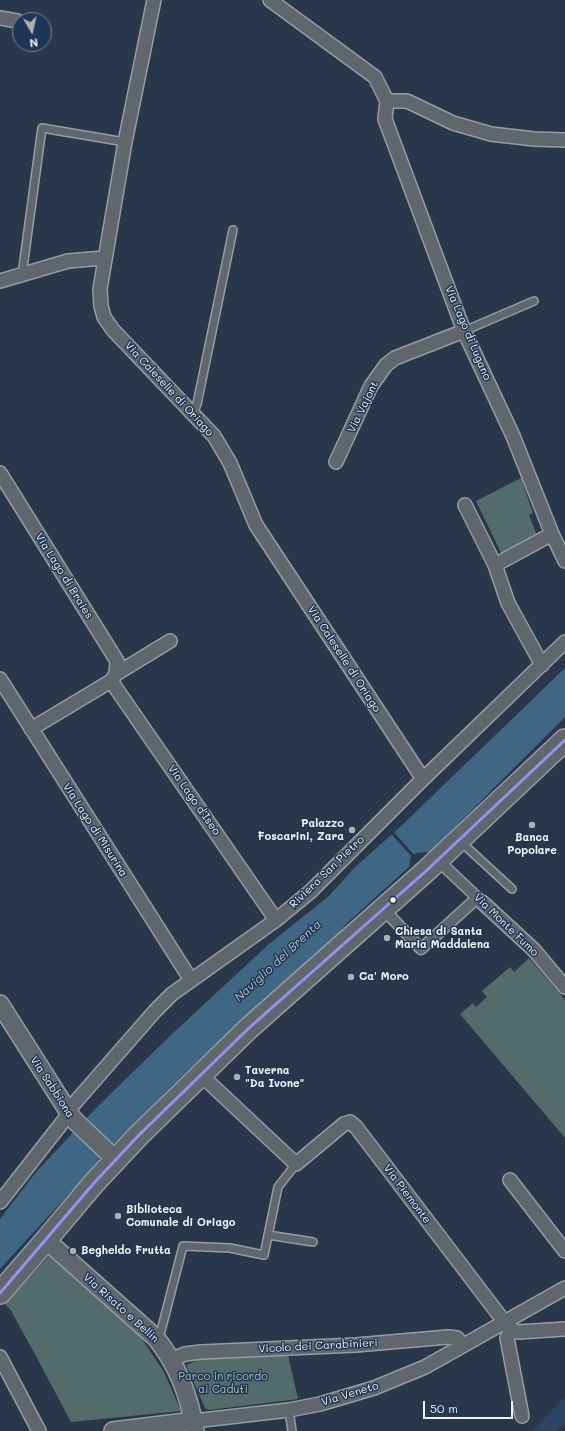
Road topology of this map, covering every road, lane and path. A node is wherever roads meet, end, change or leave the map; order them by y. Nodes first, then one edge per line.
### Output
1 (154, 0) edge
2 (271, 0) edge
3 (0, 18) edge
4 (12, 20) edge
5 (387, 101) junction
6 (565, 140) edge
7 (125, 142) junction
8 (233, 230) dead end
9 (104, 258) junction
10 (22, 275) junction
11 (0, 281) edge
12 (534, 301) dead end
13 (464, 331) junction
14 (193, 414) junction
15 (336, 462) dead end
16 (0, 473) edge
17 (465, 505) dead end
18 (552, 534) junction
19 (565, 561) edge
20 (495, 564) junction
21 (170, 642) dead end
22 (565, 642) edge
23 (542, 665) junction
24 (114, 677) junction
25 (0, 679) edge
26 (31, 728) junction
27 (565, 740) edge
28 (423, 779) junction
29 (459, 841) junction
30 (444, 866) dead end
31 (512, 890) dead end
32 (480, 900) junction
33 (390, 916) dead end
34 (276, 920) junction
35 (191, 980) junction
36 (565, 987) edge
37 (0, 1004) edge
38 (201, 1074) junction
39 (71, 1116) junction
40 (110, 1155) junction
41 (296, 1164) junction
42 (510, 1180) dead end
43 (0, 1202) edge
44 (268, 1235) junction
45 (46, 1240) junction
46 (313, 1242) dead end
47 (565, 1251) edge
48 (565, 1288) edge
49 (0, 1293) edge
50 (508, 1326) junction
51 (565, 1329) edge
52 (156, 1338) junction
53 (463, 1346) junction
54 (0, 1357) edge
55 (170, 1360) junction
56 (289, 1410) junction
57 (522, 1416) dead end
58 (194, 1426) edge
59 (39, 1431) edge
60 (113, 1431) edge
61 (292, 1431) edge

1 - 7 street, Via Caleselle di Oriago
2 - 5 street
3 - 4 street
5 - 6 street
5 - 13 street, Via Lago di Lugano
7 - 9 street, Via Caleselle di Oriago
7 - 10 lane
8 - 14 lane
9 - 10 street
9 - 14 street, Via Caleselle di Oriago
10 - 11 street
12 - 13 lane
13 - 15 street, Via Vajont
13 - 18 street, Via Lago di Lugano
14 - 28 street, Via Caleselle di Oriago
16 - 24 street, Via Lago di Braies
17 - 20 street
18 - 19 street, Via Lago di Lugano
18 - 20 street
20 - 23 street
21 - 24 street
22 - 23 street, Riviera San Pietro
23 - 28 street, Riviera San Pietro
24 - 26 street
24 - 34 street, Via Lago d'Iseo
25 - 26 street, Via Lago di Misurina
26 - 35 street, Via Lago di Misurina
27 - 29 main road
28 - 34 street, Riviera San Pietro
29 - 31 lane
29 - 38 main road
30 - 32 street, Via Monte Fumo
32 - 33 street
32 - 36 street, Via Monte Fumo
34 - 35 street, Riviera San Pietro
35 - 39 street, Riviera San Pietro
37 - 39 street, Via Sabbiona
38 - 40 main road
38 - 41 street
39 - 40 street, Via Sabbiona
39 - 43 street, Riviera San Pietro
40 - 45 main road
41 - 44 lane
41 - 50 street, Via Piemonte
42 - 47 street
44 - 46 lane
44 - 52 lane
45 - 49 main road
45 - 52 street, Via Risato e Bellin
48 - 50 street, Via Veneto
50 - 51 street
50 - 53 street, Via Veneto
50 - 57 street
52 - 55 street, Via Risato e Bellin
53 - 55 street, Vicolo dei Carabinieri
53 - 56 street, Via Veneto
54 - 59 street
55 - 58 street, Via Risato e Bellin
56 - 58 street, Via Veneto
56 - 61 lane
58 - 60 street, Via Veneto

